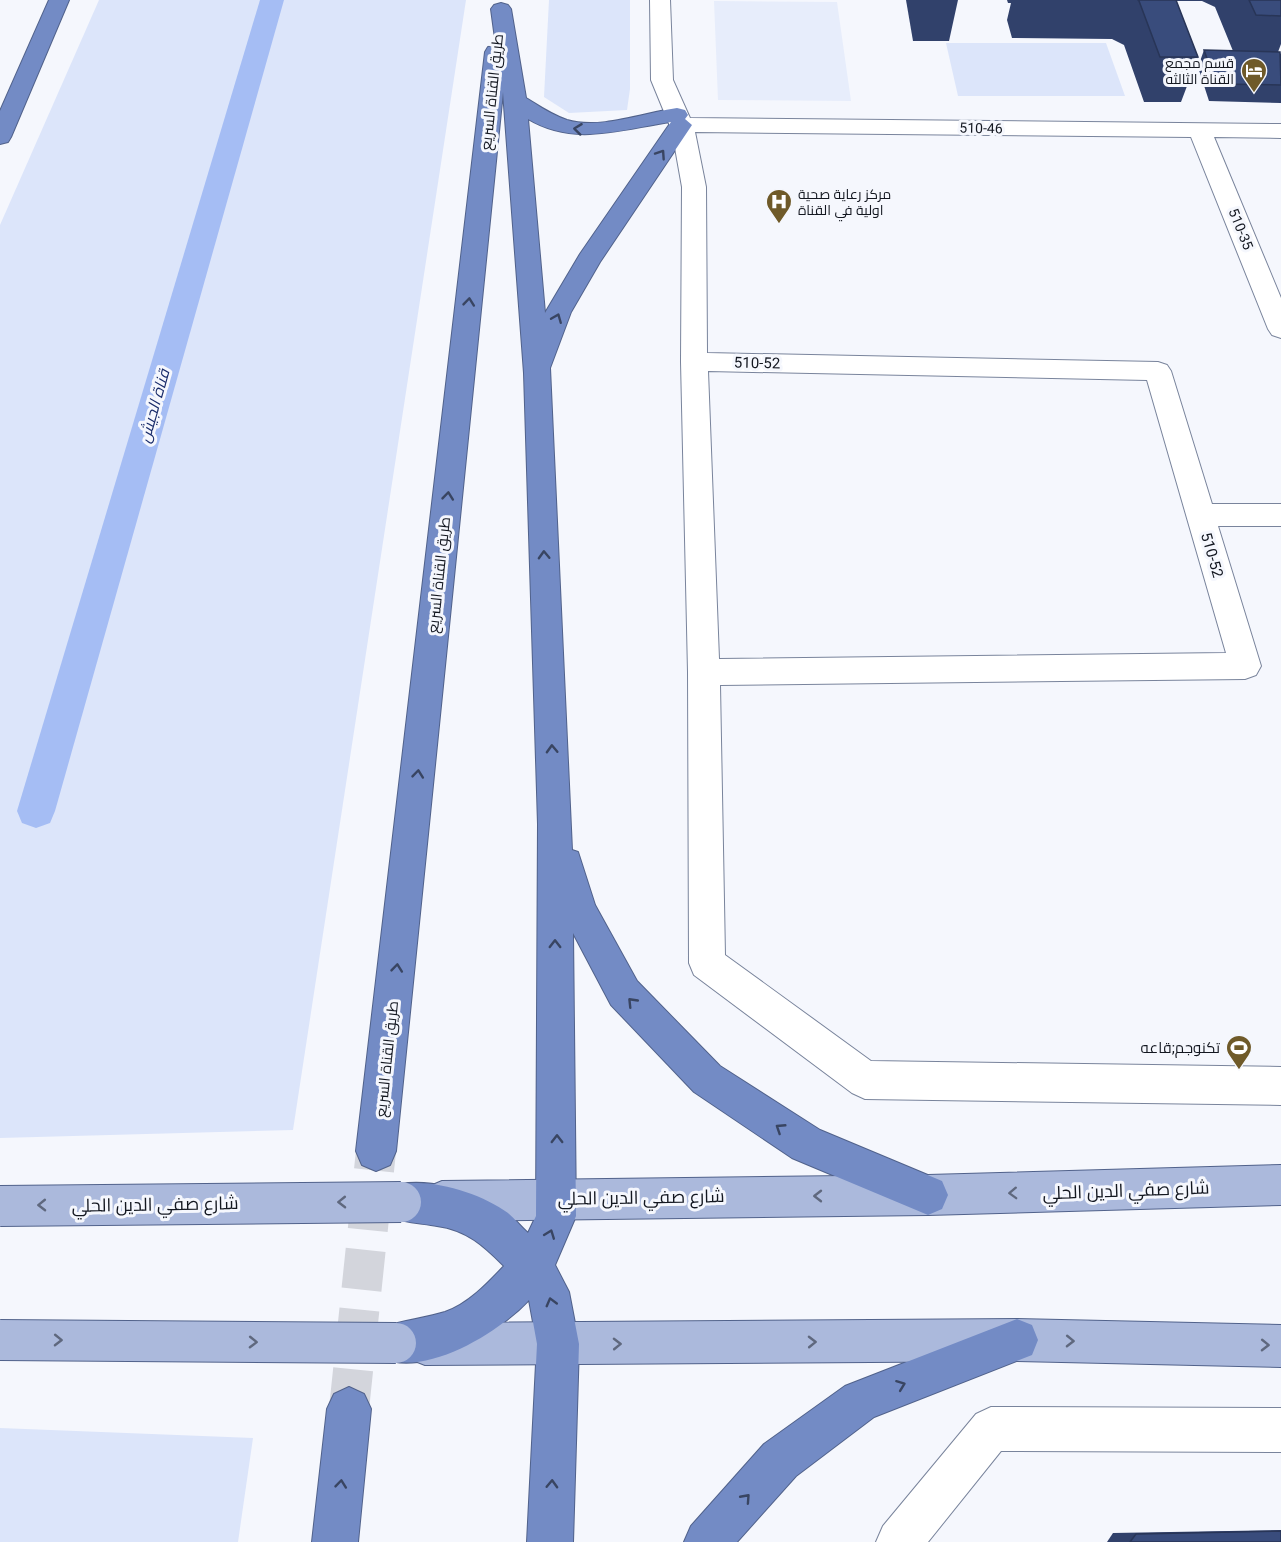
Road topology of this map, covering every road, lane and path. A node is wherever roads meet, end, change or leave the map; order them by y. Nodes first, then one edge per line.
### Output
1 (660, 0) edge
2 (501, 5) edge
3 (55, 8) edge
4 (0, 93) edge
5 (515, 101) junction
6 (679, 120) junction
7 (1200, 130) junction
8 (1281, 131) edge
9 (0, 137) edge
10 (1281, 329) edge
11 (694, 362) junction
12 (537, 373) junction
13 (1200, 515) junction
14 (1281, 515) edge
15 (704, 672) junction
16 (555, 824) junction
17 (1281, 1086) edge
18 (376, 1151) tunnel mouth
19 (1281, 1185) edge
20 (928, 1195) junction
21 (557, 1198) junction
22 (401, 1202) joint
23 (0, 1206) edge
24 (504, 1217) junction
25 (531, 1265) junction
26 (0, 1340) edge
27 (1017, 1340) junction
28 (396, 1343) junction
29 (558, 1344) junction
30 (1281, 1346) edge
31 (349, 1409) tunnel mouth
32 (1281, 1430) edge
33 (334, 1542) edge
34 (550, 1542) edge
35 (707, 1542) edge
36 (899, 1542) edge

1 - 6 street
2 - 5 highway
18 -> 2 highway, طريق القناة السريع
3 - 4 highway
3 - 9 highway
6 -> 5 highway
5 - 12 highway
6 - 7 street, 510-46
6 - 11 street
12 -> 6 highway
7 - 8 street, 510-46
7 - 10 street, 510-35
11 - 13 street, 510-52
11 - 15 street
16 -> 12 highway
13 - 14 street
13 - 15 street, 510-52
15 - 17 street
20 -> 16 highway
21 -> 16 highway
19 -> 20 main road, شارع صفي الدين الحلي
20 -> 21 main road, شارع صفي الدين الحلي
21 - 24 main road, شارع صفي الدين الحلي
25 -> 21 highway
22 -> 23 main road, شارع صفي الدين الحلي, bridge
22 - 24 highway
24 - 25 highway
25 - 28 highway
29 -> 25 highway
26 -> 28 main road, bridge
29 -> 27 main road
27 -> 30 main road
35 -> 27 highway
28 - 29 main road
34 -> 29 highway
33 -> 31 highway
32 - 36 street

